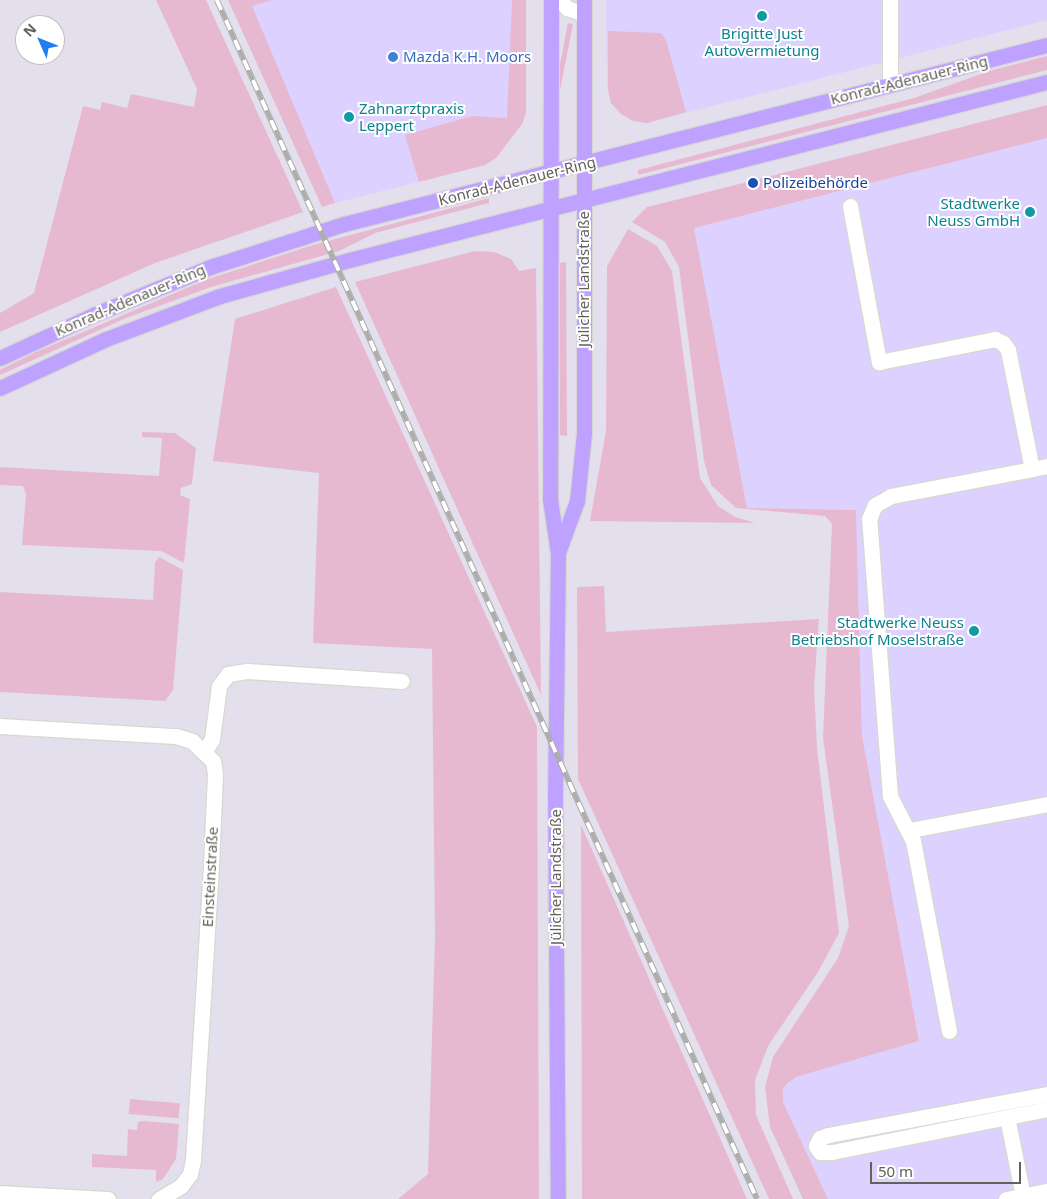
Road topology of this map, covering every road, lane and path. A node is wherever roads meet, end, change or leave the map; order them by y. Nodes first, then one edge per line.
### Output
1 (551, 0) edge
2 (560, 0) edge
3 (890, 0) edge
4 (584, 7) edge
5 (1047, 45) edge
6 (1047, 82) edge
7 (890, 85) junction
8 (584, 164) junction
9 (550, 172) junction
10 (584, 200) junction
11 (850, 206) dead end
12 (550, 209) junction
13 (0, 358) edge
14 (0, 388) edge
15 (1040, 467) edge
16 (558, 554) junction
17 (402, 681) dead end
18 (0, 726) edge
19 (205, 751) junction
20 (1047, 804) edge
21 (910, 830) junction
22 (949, 1031) dead end
23 (1047, 1094) edge
24 (1047, 1109) edge
25 (1007, 1117) junction
26 (1047, 1191) edge
27 (0, 1193) edge
28 (1023, 1196) junction
29 (108, 1199) edge
30 (159, 1199) edge
31 (558, 1199) edge
32 (1006, 1199) edge

1 - 9 main road, Jülicher Landstraße
2 - 4 street
3 - 7 street
4 - 8 main road, Jülicher Landstraße
5 - 7 main road, Konrad-Adenauer-Ring
6 - 10 main road, Konrad-Adenauer-Ring
7 - 8 main road, Konrad-Adenauer-Ring
8 - 9 main road, Konrad-Adenauer-Ring
8 - 10 main road, Jülicher Landstraße
9 - 12 main road, Jülicher Landstraße
9 - 13 main road, Konrad-Adenauer-Ring
10 - 12 main road, Konrad-Adenauer-Ring
10 - 16 main road, Jülicher Landstraße
11 - 15 street
12 - 14 main road, Konrad-Adenauer-Ring
12 - 16 main road, Jülicher Landstraße
15 - 21 street
16 - 31 main road, Jülicher Landstraße
17 - 19 street
18 - 19 street
19 - 30 street, Einsteinstraße
20 - 21 street
21 - 22 street
23 - 25 street
24 - 25 street
25 - 28 street
26 - 28 street
27 - 29 street
28 - 32 street

